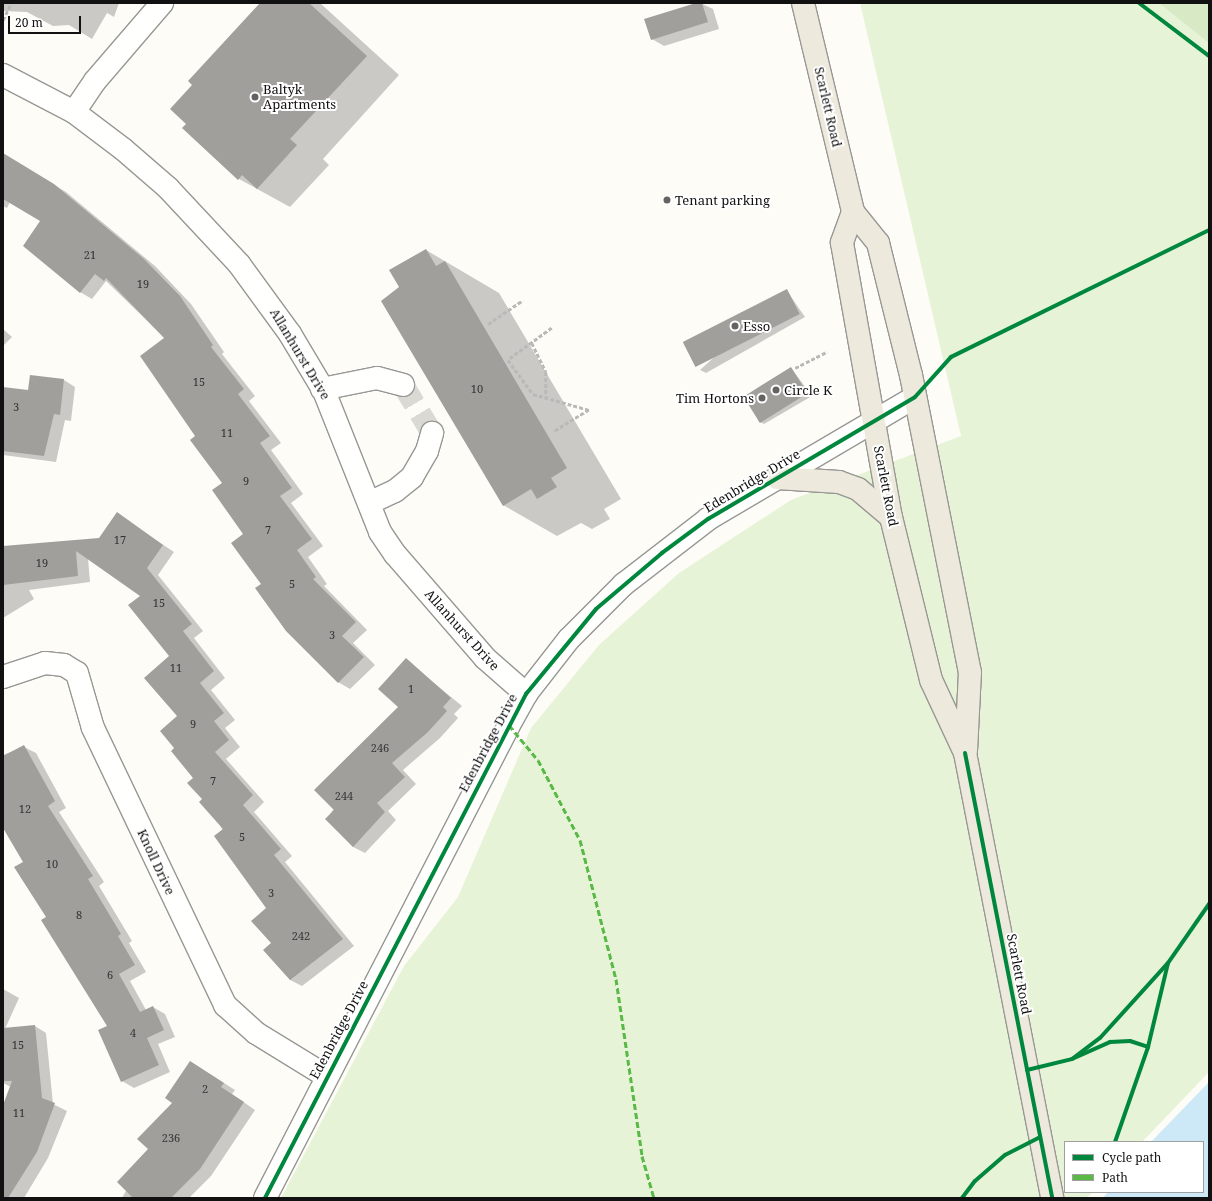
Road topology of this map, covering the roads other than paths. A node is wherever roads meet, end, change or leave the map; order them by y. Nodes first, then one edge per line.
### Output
1 (162, 3) edge
2 (804, 3) edge
3 (3, 75) edge
4 (74, 112) junction
5 (853, 212) junction
6 (403, 385) tunnel mouth
7 (322, 389) junction
8 (915, 397) junction
9 (874, 423) junction
10 (432, 433) dead end
11 (777, 478) junction
12 (369, 503) junction
13 (892, 517) junction
14 (3, 677) edge
15 (526, 694) junction
16 (965, 753) junction
17 (326, 1076) junction
18 (265, 1198) edge
19 (1052, 1198) edge

1 - 4 street
2 - 5 main road, Scarlett Road
3 - 4 street, Allanhurst Drive
4 - 7 street, Allanhurst Drive
5 - 8 main road, Scarlett Road
5 - 9 main road, Scarlett Road
6 - 7 street
7 - 12 street, Allanhurst Drive
8 - 9 street, Edenbridge Drive
8 - 16 main road, Scarlett Road
9 - 11 street, Edenbridge Drive
9 - 13 main road, Scarlett Road
10 - 12 street
11 - 13 main road
11 - 15 street, Edenbridge Drive
12 - 15 street, Allanhurst Drive
13 - 16 main road, Scarlett Road
14 - 17 street, Knoll Drive
15 - 17 street, Edenbridge Drive
16 - 19 main road, Scarlett Road
17 - 18 street, Edenbridge Drive

